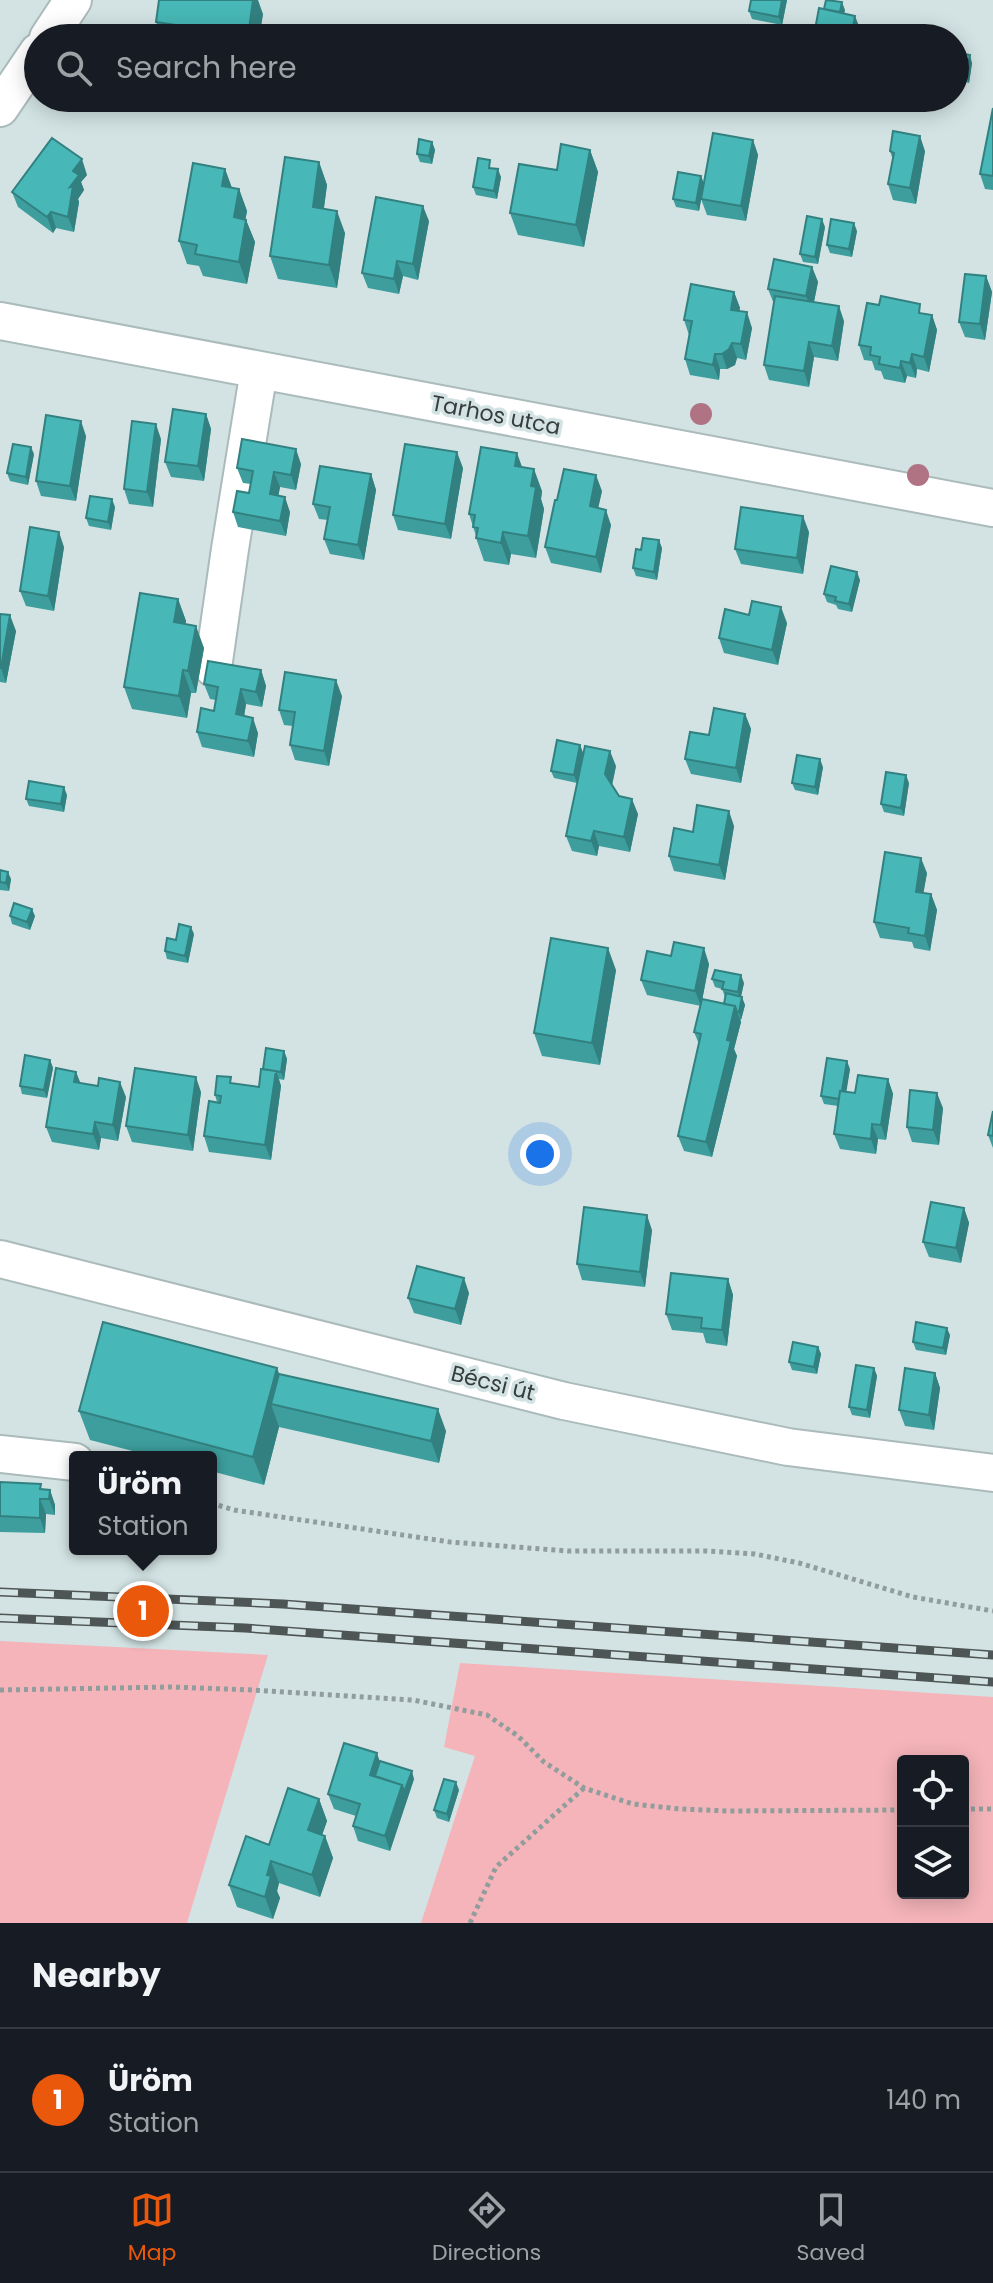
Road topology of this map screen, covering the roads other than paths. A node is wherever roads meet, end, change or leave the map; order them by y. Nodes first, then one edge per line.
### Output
1 (73, 0) edge
2 (57, 24) edge
3 (24, 73) edge
4 (0, 108) edge
5 (0, 321) edge
6 (259, 370) junction
7 (993, 508) edge
8 (213, 668) edge
9 (0, 1259) edge
10 (0, 1454) edge
11 (69, 1461) edge
12 (993, 1473) edge

1 - 2 street
3 - 4 street
5 - 6 street, Tarhos utca
6 - 7 street, Tarhos utca
6 - 8 street
9 - 12 street, Bécsi út
10 - 11 street

